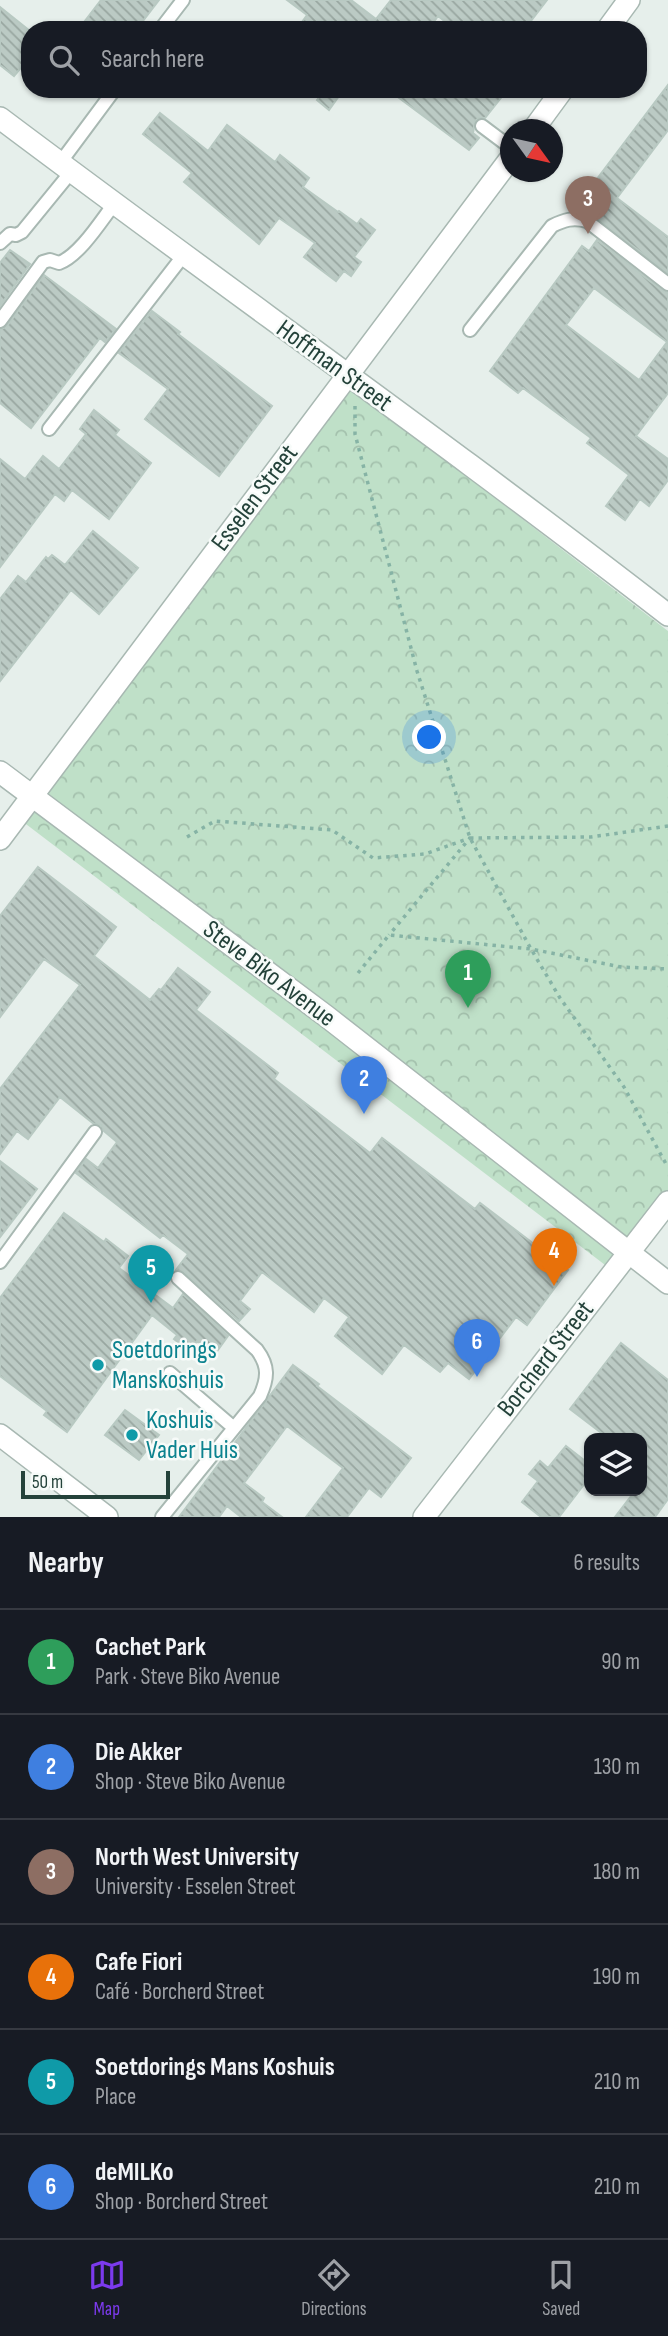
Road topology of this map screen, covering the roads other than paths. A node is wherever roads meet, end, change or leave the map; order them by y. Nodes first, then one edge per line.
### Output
1 (183, 0) edge
2 (629, 0) edge
3 (167, 21) edge
4 (614, 21) edge
5 (109, 98) edge
6 (556, 98) edge
7 (0, 118) edge
8 (541, 119) edge
9 (482, 126) dead end
10 (500, 140) edge
11 (66, 167) junction
12 (500, 173) edge
13 (114, 204) junction
14 (0, 243) edge
15 (183, 256) junction
16 (668, 284) edge
17 (0, 321) edge
18 (470, 330) dead end
19 (351, 379) junction
20 (49, 429) dead end
21 (668, 615) edge
22 (0, 772) edge
23 (32, 796) junction
24 (0, 838) edge
25 (95, 1132) dead end
26 (668, 1202) edge
27 (628, 1251) junction
28 (0, 1262) edge
29 (178, 1278) dead end
30 (668, 1283) edge
31 (170, 1373) dead end
32 (234, 1428) junction
33 (0, 1435) edge
34 (107, 1517) edge
35 (162, 1517) edge
36 (424, 1517) edge

1 - 3 lane
2 - 4 street
5 - 11 lane
6 - 8 street
7 - 11 street, Hoffman Street
9 - 10 lane
11 - 13 street, Hoffman Street
11 - 14 lane
12 - 19 street, Esselen Street
13 - 15 street, Hoffman Street
13 - 17 lane
15 - 19 street, Hoffman Street
15 - 20 lane
16 - 18 lane
19 - 21 street, Hoffman Street
19 - 23 street, Esselen Street
22 - 23 street, Steve Biko Avenue
23 - 24 street, Esselen Street
23 - 27 street, Steve Biko Avenue
25 - 28 lane
26 - 27 street, Borcherd Street
27 - 30 street, Steve Biko Avenue
27 - 36 street, Borcherd Street
29 - 32 lane
31 - 32 lane
32 - 35 lane
33 - 34 street

